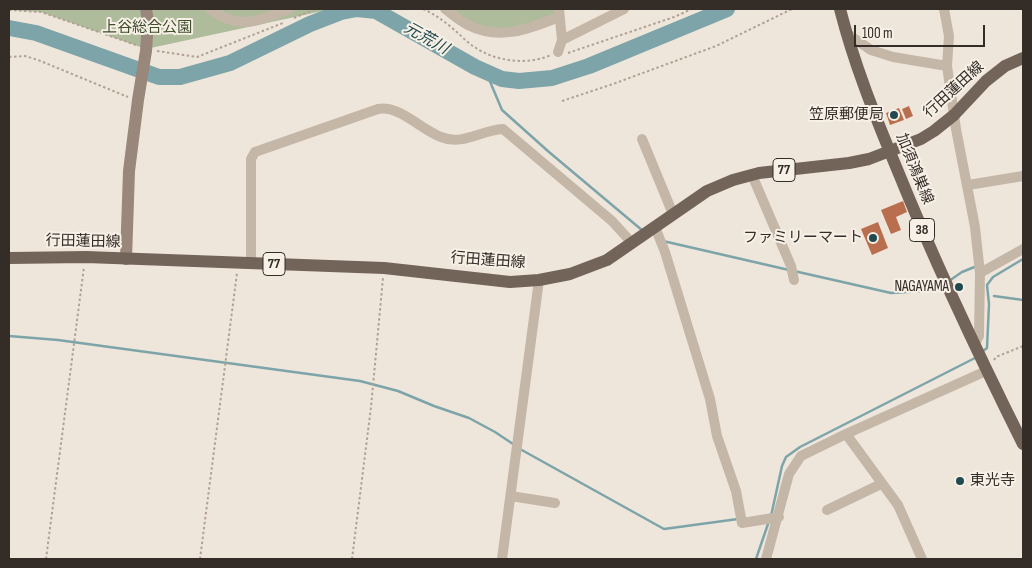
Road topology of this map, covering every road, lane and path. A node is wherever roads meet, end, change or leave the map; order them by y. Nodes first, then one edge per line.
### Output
1 (146, 9) edge
2 (210, 9) edge
3 (290, 9) edge
4 (314, 9) edge
5 (423, 9) edge
6 (445, 9) edge
7 (624, 9) edge
8 (692, 9) edge
9 (792, 9) edge
10 (840, 9) edge
11 (944, 9) edge
12 (9, 10) edge
13 (41, 10) edge
14 (559, 13) edge
15 (846, 33) junction
16 (562, 40) junction
17 (146, 50) junction
18 (558, 52) junction
19 (9, 57) edge
20 (1023, 58) edge
21 (947, 66) junction
22 (138, 98) junction
23 (562, 101) dead end
24 (954, 115) junction
25 (642, 139) dead end
26 (890, 152) junction
27 (752, 175) junction
28 (1023, 176) edge
29 (968, 185) junction
30 (673, 214) junction
31 (655, 227) junction
32 (632, 243) junction
33 (1023, 249) edge
34 (9, 258) edge
35 (86, 258) junction
36 (126, 259) junction
37 (251, 263) junction
38 (238, 264) junction
39 (384, 268) junction
40 (980, 273) junction
41 (539, 280) junction
42 (794, 280) dead end
43 (974, 345) junction
44 (1023, 346) edge
45 (986, 371) junction
46 (1018, 422) edge
47 (846, 434) junction
48 (1023, 444) edge
49 (881, 484) junction
50 (511, 496) junction
51 (555, 503) dead end
52 (827, 510) dead end
53 (778, 517) junction
54 (46, 559) edge
55 (200, 559) edge
56 (352, 559) edge
57 (502, 559) edge
58 (766, 559) edge
59 (922, 559) edge

1 - 17 street
2 - 3 street
4 - 17 path
5 - 18 path
6 - 14 street
7 - 16 street
8 - 18 path
9 - 23 path
10 - 15 main road, 加須鴻巣線 / 38
11 - 21 street
12 - 13 path
13 - 17 path
14 - 16 street
15 - 21 street
15 - 26 main road, 加須鴻巣線 / 38
16 - 18 street
17 - 22 street
19 - 22 path
20 - 24 main road, 行田蓮田線 / 77
21 - 24 street
22 - 36 street
24 - 26 main road, 行田蓮田線 / 77
24 - 29 street
25 - 30 street
26 - 27 main road, 行田蓮田線 / 77
26 - 43 main road, 加須鴻巣線 / 38
27 - 30 main road, 行田蓮田線 / 77
27 - 42 street
28 - 29 street
29 - 40 street
30 - 31 main road, 行田蓮田線 / 77
31 - 32 main road, 行田蓮田線 / 77
31 - 53 street
32 - 37 street
32 - 41 main road, 行田蓮田線 / 77
33 - 40 street
34 - 35 main road, 行田蓮田線 / 77
35 - 36 main road, 行田蓮田線 / 77
35 - 54 path
36 - 38 main road, 行田蓮田線 / 77
37 - 38 main road, 行田蓮田線 / 77
37 - 39 main road, 行田蓮田線 / 77
38 - 55 path
39 - 41 main road, 行田蓮田線 / 77
39 - 56 path
40 - 43 street
41 - 50 street
43 - 45 main road, 加須鴻巣線 / 38
44 - 45 path
45 - 46 main road, 加須鴻巣線 / 38
45 - 47 street
46 - 48 main road, 加須鴻巣線 / 38
47 - 49 street
47 - 53 street
49 - 52 street
49 - 59 street
50 - 51 street
50 - 57 street
53 - 58 street

